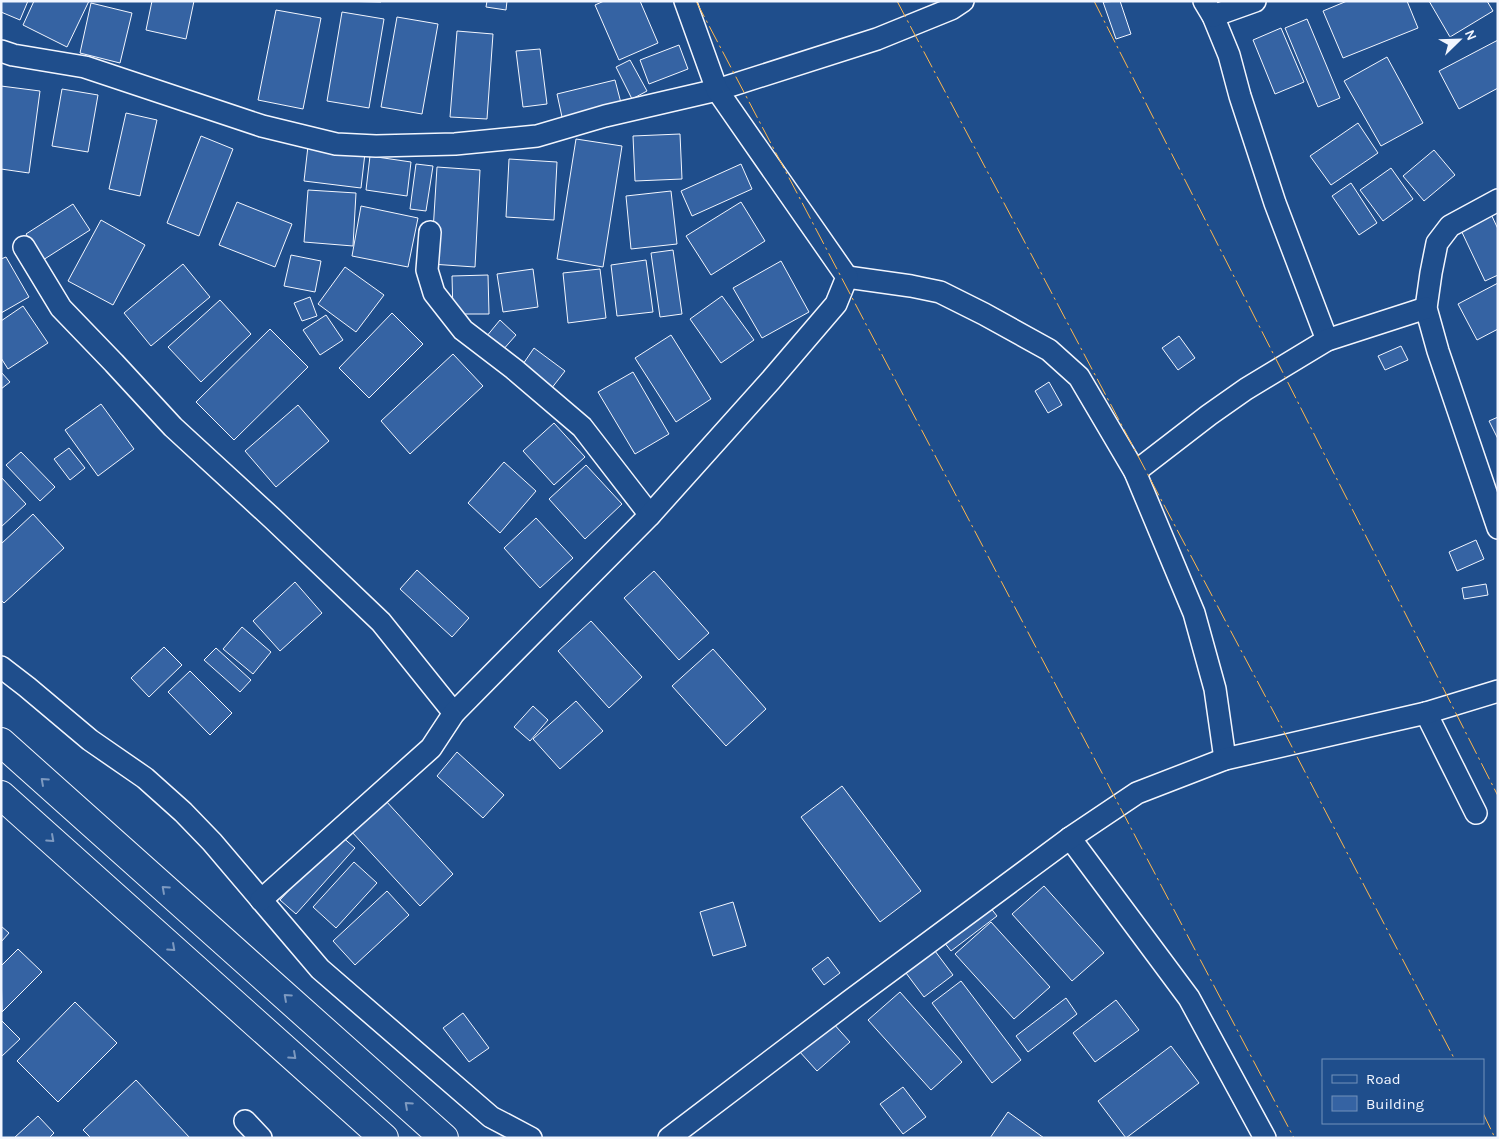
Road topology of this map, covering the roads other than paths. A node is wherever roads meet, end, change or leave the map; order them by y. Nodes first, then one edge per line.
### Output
1 (685, 1) edge
2 (964, 1) edge
3 (1256, 1) edge
4 (1209, 8) edge
5 (1, 51) edge
6 (717, 90) junction
7 (1498, 200) edge
8 (430, 232) dead end
9 (24, 247) dead end
10 (847, 277) junction
11 (1426, 308) junction
12 (1327, 340) junction
13 (1135, 472) junction
14 (1494, 498) edge
15 (650, 515) junction
16 (1498, 528) edge
17 (1, 667) edge
18 (1498, 691) edge
19 (454, 713) junction
20 (1426, 713) junction
21 (1, 742) edge
22 (1225, 760) junction
23 (1, 795) edge
24 (1476, 813) dead end
25 (1070, 838) junction
26 (261, 900) junction
27 (244, 1121) dead end
28 (261, 1138) edge
29 (384, 1138) edge
30 (444, 1138) edge
31 (531, 1138) edge
32 (669, 1138) edge
33 (1265, 1138) edge

1 - 6 street
2 - 6 street
3 - 4 street
4 - 12 street
5 - 6 street
6 - 10 street
7 - 11 street
8 - 15 street
9 - 19 street
10 - 13 street
10 - 15 street
11 - 12 street
11 - 14 street
12 - 13 street
13 - 22 street
14 - 16 street
15 - 19 street
17 - 26 street
18 - 20 street
19 - 26 street
20 - 22 street
20 - 24 street
30 -> 21 highway
22 - 25 street
23 -> 29 highway
25 - 32 street
25 - 33 street
26 - 31 street
27 - 28 street

